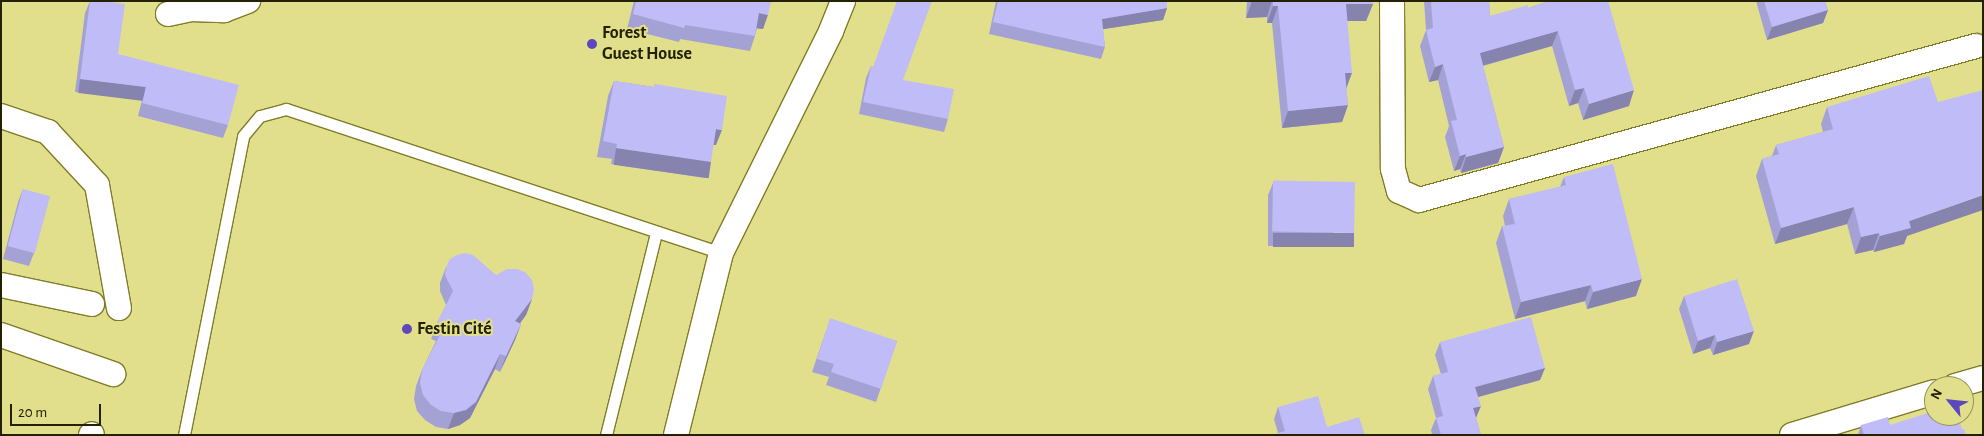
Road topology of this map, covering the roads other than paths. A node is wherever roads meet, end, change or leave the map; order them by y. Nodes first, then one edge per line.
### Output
1 (248, 1) edge
2 (843, 1) edge
3 (1392, 1) edge
4 (168, 14) dead end
5 (1976, 46) dead end
6 (1, 116) edge
7 (656, 233) junction
8 (721, 253) junction
9 (1, 285) edge
10 (92, 304) dead end
11 (119, 308) dead end
12 (1, 335) edge
13 (113, 374) dead end
14 (1924, 395) edge
15 (184, 435) edge
16 (606, 435) edge
17 (676, 435) edge
18 (1792, 435) edge

1 - 4 street
2 - 8 street
3 - 5 street
6 - 11 street
7 - 8 lane
7 - 15 lane
7 - 16 lane
8 - 17 street
9 - 10 street
12 - 13 street
14 - 18 street

